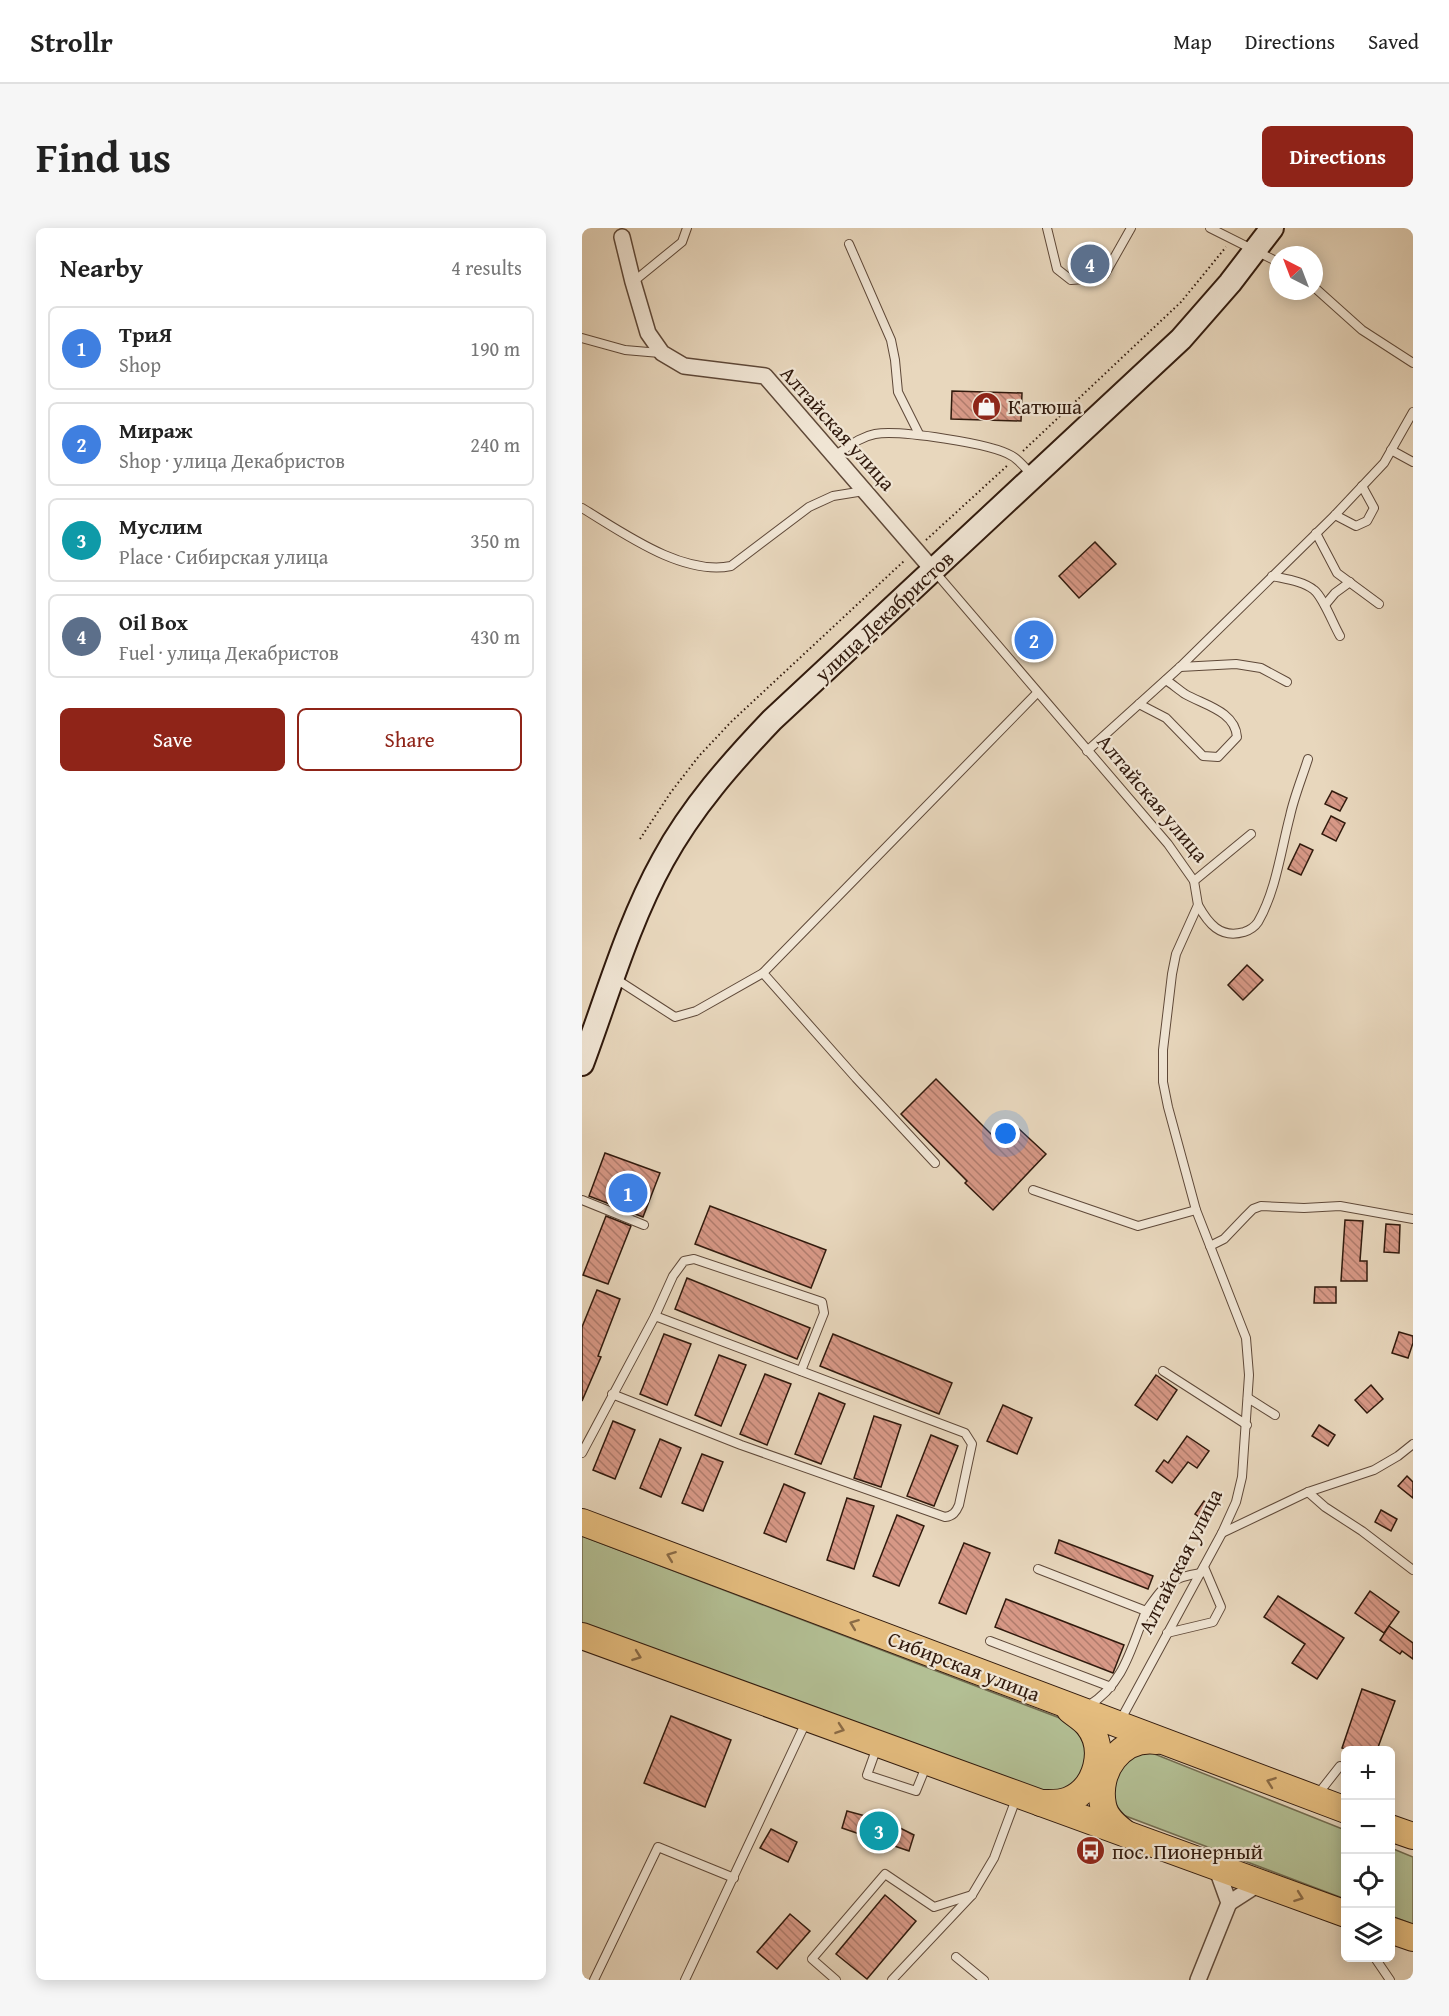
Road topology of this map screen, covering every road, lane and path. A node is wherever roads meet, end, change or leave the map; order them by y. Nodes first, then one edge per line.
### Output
1 (687, 228) edge
2 (1047, 228) edge
3 (1131, 228) edge
4 (1210, 228) edge
5 (1272, 228) edge
6 (622, 233) edge
7 (1232, 239) junction
8 (849, 244) dead end
9 (1257, 250) junction
10 (1269, 257) edge
11 (633, 282) junction
12 (1323, 295) edge
13 (582, 338) edge
14 (662, 353) junction
15 (1413, 363) edge
16 (1413, 412) edge
17 (919, 434) junction
18 (1391, 450) junction
19 (834, 456) junction
20 (1016, 459) junction
21 (1413, 462) edge
22 (1034, 477) junction
23 (1362, 486) junction
24 (867, 491) junction
25 (582, 508) edge
26 (1335, 515) junction
27 (1316, 533) junction
28 (916, 550) junction
29 (933, 570) junction
30 (1272, 576) junction
31 (1350, 582) junction
32 (1379, 604) dead end
33 (1325, 605) junction
34 (1340, 636) dead end
35 (1180, 667) junction
36 (1166, 680) junction
37 (1287, 682) dead end
38 (1037, 693) junction
39 (1139, 704) junction
40 (1087, 751) junction
41 (1308, 759) dead end
42 (1251, 834) dead end
43 (640, 839) dead end
44 (1194, 881) junction
45 (1198, 904) junction
46 (763, 973) junction
47 (614, 978) junction
48 (582, 1064) edge
49 (935, 1162) dead end
50 (1033, 1190) dead end
51 (582, 1200) edge
52 (1196, 1210) junction
53 (1413, 1219) edge
54 (644, 1225) dead end
55 (1210, 1246) junction
56 (656, 1316) junction
57 (801, 1371) junction
58 (1163, 1371) dead end
59 (612, 1394) junction
60 (1248, 1398) junction
61 (1275, 1414) dead end
62 (1246, 1425) junction
63 (1413, 1444) edge
64 (582, 1453) edge
65 (1308, 1492) junction
66 (582, 1522) edge
67 (1222, 1533) junction
68 (1038, 1569) dead end
69 (1203, 1570) junction
70 (1413, 1570) edge
71 (1146, 1611) junction
72 (1167, 1633) junction
73 (582, 1636) edge
74 (990, 1641) dead end
75 (1111, 1687) junction
76 (1071, 1706) junction
77 (808, 1718) junction
78 (1118, 1725) junction
79 (878, 1742) junction
80 (1164, 1742) junction
81 (928, 1761) junction
82 (1341, 1766) edge
83 (1315, 1798) junction
84 (1028, 1799) junction
85 (1341, 1808) edge
86 (1395, 1830) edge
87 (1127, 1836) junction
88 (1413, 1836) edge
89 (1216, 1868) junction
90 (734, 1878) junction
91 (1260, 1883) junction
92 (972, 1895) junction
93 (1229, 1903) junction
94 (1341, 1913) edge
95 (1395, 1932) edge
96 (1413, 1938) edge
97 (956, 1957) dead end
98 (1378, 1962) edge
99 (594, 1980) edge
100 (686, 1980) edge
101 (836, 1980) edge
102 (892, 1980) edge
103 (984, 1980) edge
104 (1198, 1980) edge
105 (1390, 1980) edge

1 - 11 lane
2 - 3 lane
4 - 7 lane
5 - 9 main road, улица Декабристов
6 - 11 street
7 - 9 lane
7 - 20 path
8 - 17 lane
9 - 10 lane
9 - 22 main road, улица Декабристов
11 - 14 street
12 - 15 lane
13 - 14 lane
14 - 19 street, Алтайская улица
16 - 18 lane
17 - 19 lane
17 - 20 lane
18 - 21 lane
18 - 23 lane
19 - 24 street, Алтайская улица
20 - 22 lane
20 - 28 path
22 - 29 main road, улица Декабристов
23 - 26 lane
23 - 26 lane
24 - 25 lane
24 - 28 street, Алтайская улица
26 - 27 lane
27 - 30 lane
27 - 31 lane
28 - 29 street, Алтайская улица
28 - 43 path
29 - 38 lane, Алтайская улица
29 - 47 main road, улица Декабристов
30 - 33 lane
30 - 35 lane
31 - 32 lane
31 - 33 lane
33 - 34 lane
35 - 36 lane
35 - 37 lane
36 - 39 lane
36 - 39 lane
38 - 40 lane, Алтайская улица
38 - 46 lane
39 - 40 lane
40 - 44 lane, Алтайская улица
41 - 45 lane
42 - 44 lane
44 - 45 lane, Алтайская улица
45 - 52 lane, Алтайская улица
46 - 47 lane
46 - 49 lane
47 - 48 main road, улица Декабристов
50 - 52 lane
51 - 54 lane
52 - 55 lane, Алтайская улица
53 - 55 lane
55 - 60 lane, Алтайская улица
56 - 57 lane
56 - 57 lane
56 - 59 lane
57 - 59 lane
58 - 62 lane
59 - 64 lane
60 - 61 lane
60 - 62 lane, Алтайская улица
62 - 67 lane, Алтайская улица
63 - 65 lane
65 - 67 lane
65 - 70 lane
76 -> 66 main road, Сибирская улица
67 - 69 lane, Алтайская улица
68 - 71 lane
69 - 71 lane
69 - 72 lane, Алтайская улица
69 - 72 lane
71 - 75 lane
72 - 78 lane, Алтайская улица
73 -> 77 main road
74 - 75 lane
75 - 76 lane
76 - 78 main road, Сибирская улица
76 - 84 main road
77 -> 79 main road
77 - 90 lane
78 - 80 main road, Сибирская улица
79 - 81 main road
79 - 81 lane
83 -> 80 main road, Сибирская улица
80 - 87 main road
81 - 84 main road
82 - 83 lane
83 - 85 main road, Сибирская улица
84 - 87 main road
84 - 92 lane
86 - 88 main road
87 - 89 main road
89 - 91 main road
89 - 93 street
90 - 99 lane
90 - 100 lane
91 - 93 street
91 -> 94 main road
92 - 101 lane
92 - 102 lane
93 - 104 street
95 - 96 main road
97 - 103 lane
98 - 105 lane

